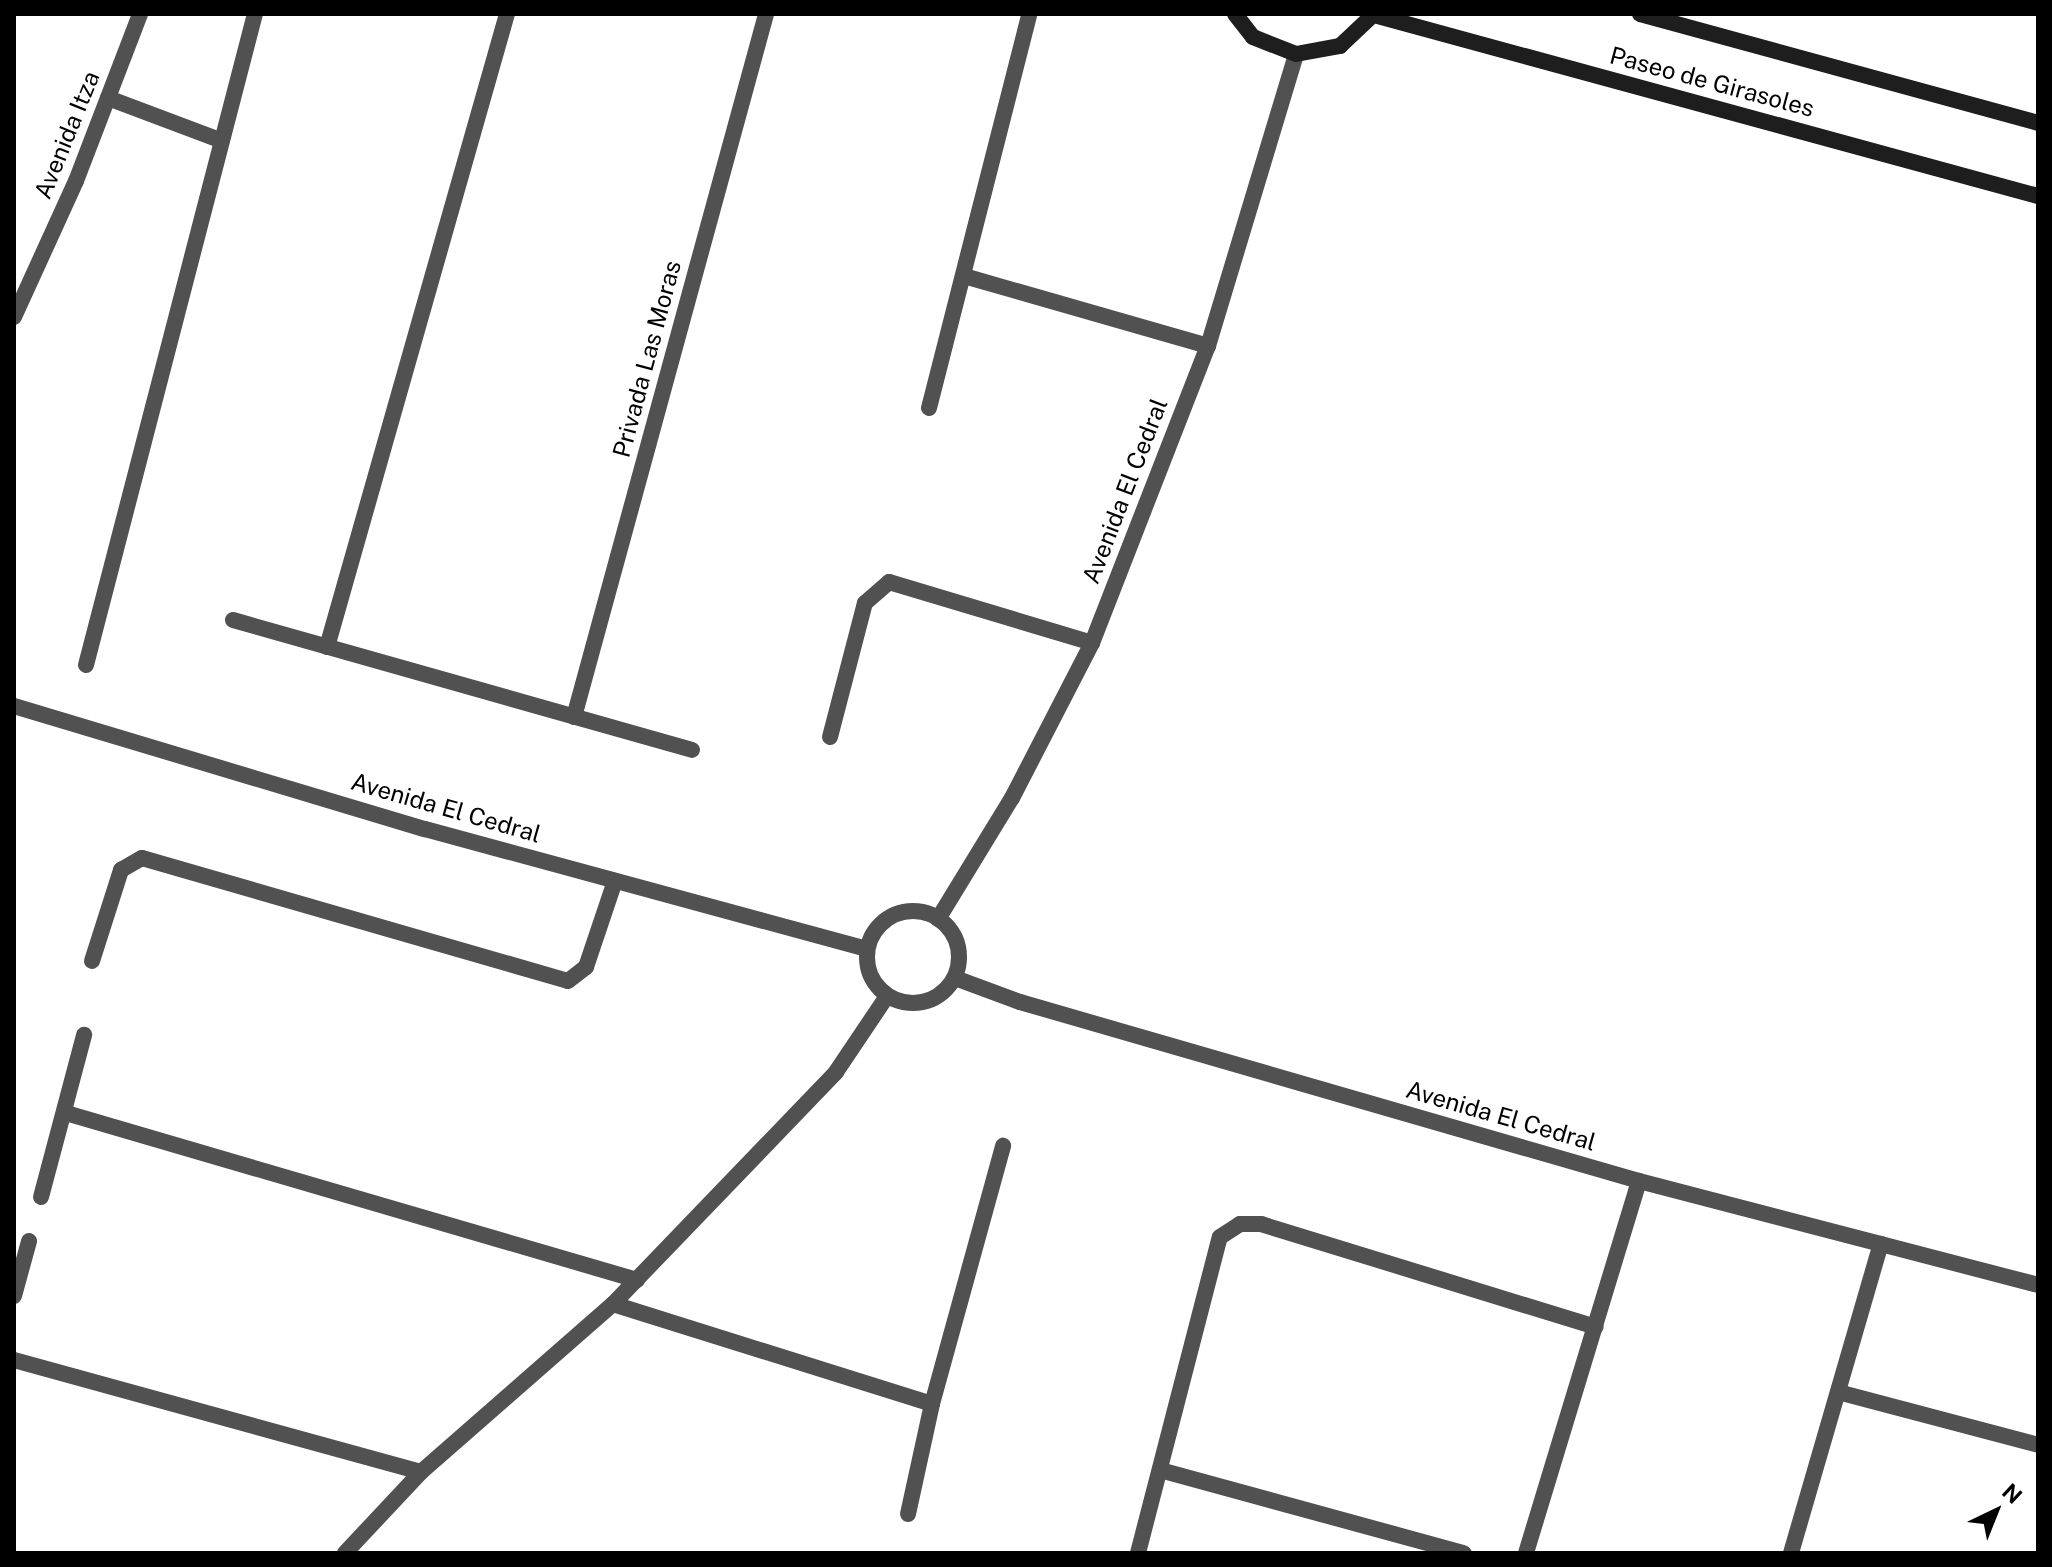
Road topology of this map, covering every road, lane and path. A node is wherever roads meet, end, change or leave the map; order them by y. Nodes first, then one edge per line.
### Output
1 (140, 14) edge
2 (255, 14) edge
3 (507, 14) edge
4 (766, 14) edge
5 (1235, 14) edge
6 (1374, 14) edge
7 (1640, 14) edge
8 (1029, 16) dead end
9 (1296, 54) junction
10 (108, 98) junction
11 (2038, 123) edge
12 (220, 140) junction
13 (2038, 196) edge
14 (964, 276) junction
15 (14, 317) edge
16 (1208, 346) junction
17 (929, 408) dead end
18 (233, 620) dead end
19 (1092, 643) junction
20 (327, 647) junction
21 (86, 665) dead end
22 (14, 706) edge
23 (574, 717) junction
24 (830, 737) dead end
25 (692, 750) dead end
26 (615, 881) junction
27 (938, 919) junction
28 (867, 949) junction
29 (92, 961) dead end
30 (955, 978) junction
31 (887, 996) junction
32 (84, 1035) dead end
33 (66, 1113) junction
34 (1003, 1146) dead end
35 (1639, 1181) junction
36 (41, 1197) dead end
37 (29, 1241) dead end
38 (1881, 1244) junction
39 (637, 1280) junction
40 (2038, 1285) edge
41 (14, 1296) edge
42 (613, 1304) junction
43 (1595, 1327) junction
44 (14, 1360) edge
45 (1838, 1392) junction
46 (932, 1404) junction
47 (2038, 1445) edge
48 (1160, 1470) junction
49 (421, 1472) junction
50 (908, 1514) dead end
51 (345, 1553) edge
52 (1138, 1553) edge
53 (1464, 1553) edge
54 (1526, 1553) edge
55 (1791, 1553) edge

1 - 10 street, Avenida Itza
2 - 12 street
3 - 20 street
4 - 23 street, Privada Las Moras
5 - 9 main road
6 - 9 main road
6 - 13 main road, Paseo de Girasoles
7 - 11 main road, Paseo de Girasoles
8 - 14 street
9 - 16 street, Avenida El Cedral
10 - 12 street
10 - 15 street, Avenida Itza
12 - 21 street
14 - 16 street
14 - 17 street
16 - 19 street, Avenida El Cedral
18 - 20 street
19 - 24 street
19 - 27 street, Avenida El Cedral
20 - 23 street
22 - 26 street, Avenida El Cedral
23 - 25 street
26 - 28 street, Avenida El Cedral
26 - 29 street
27 - 28 street
27 - 30 street
28 - 31 street
30 - 31 street
30 - 35 street, Avenida El Cedral
31 - 39 street
32 - 33 street
33 - 36 street
33 - 39 street
34 - 46 street
35 - 38 street, Avenida El Cedral
35 - 43 street
37 - 41 street
38 - 40 street, Avenida El Cedral
38 - 45 street
39 - 42 street
42 - 46 street
42 - 49 street
43 - 48 street
43 - 54 street
44 - 49 street
45 - 47 street
45 - 55 street
46 - 50 street
48 - 52 street
48 - 53 street
49 - 51 street

